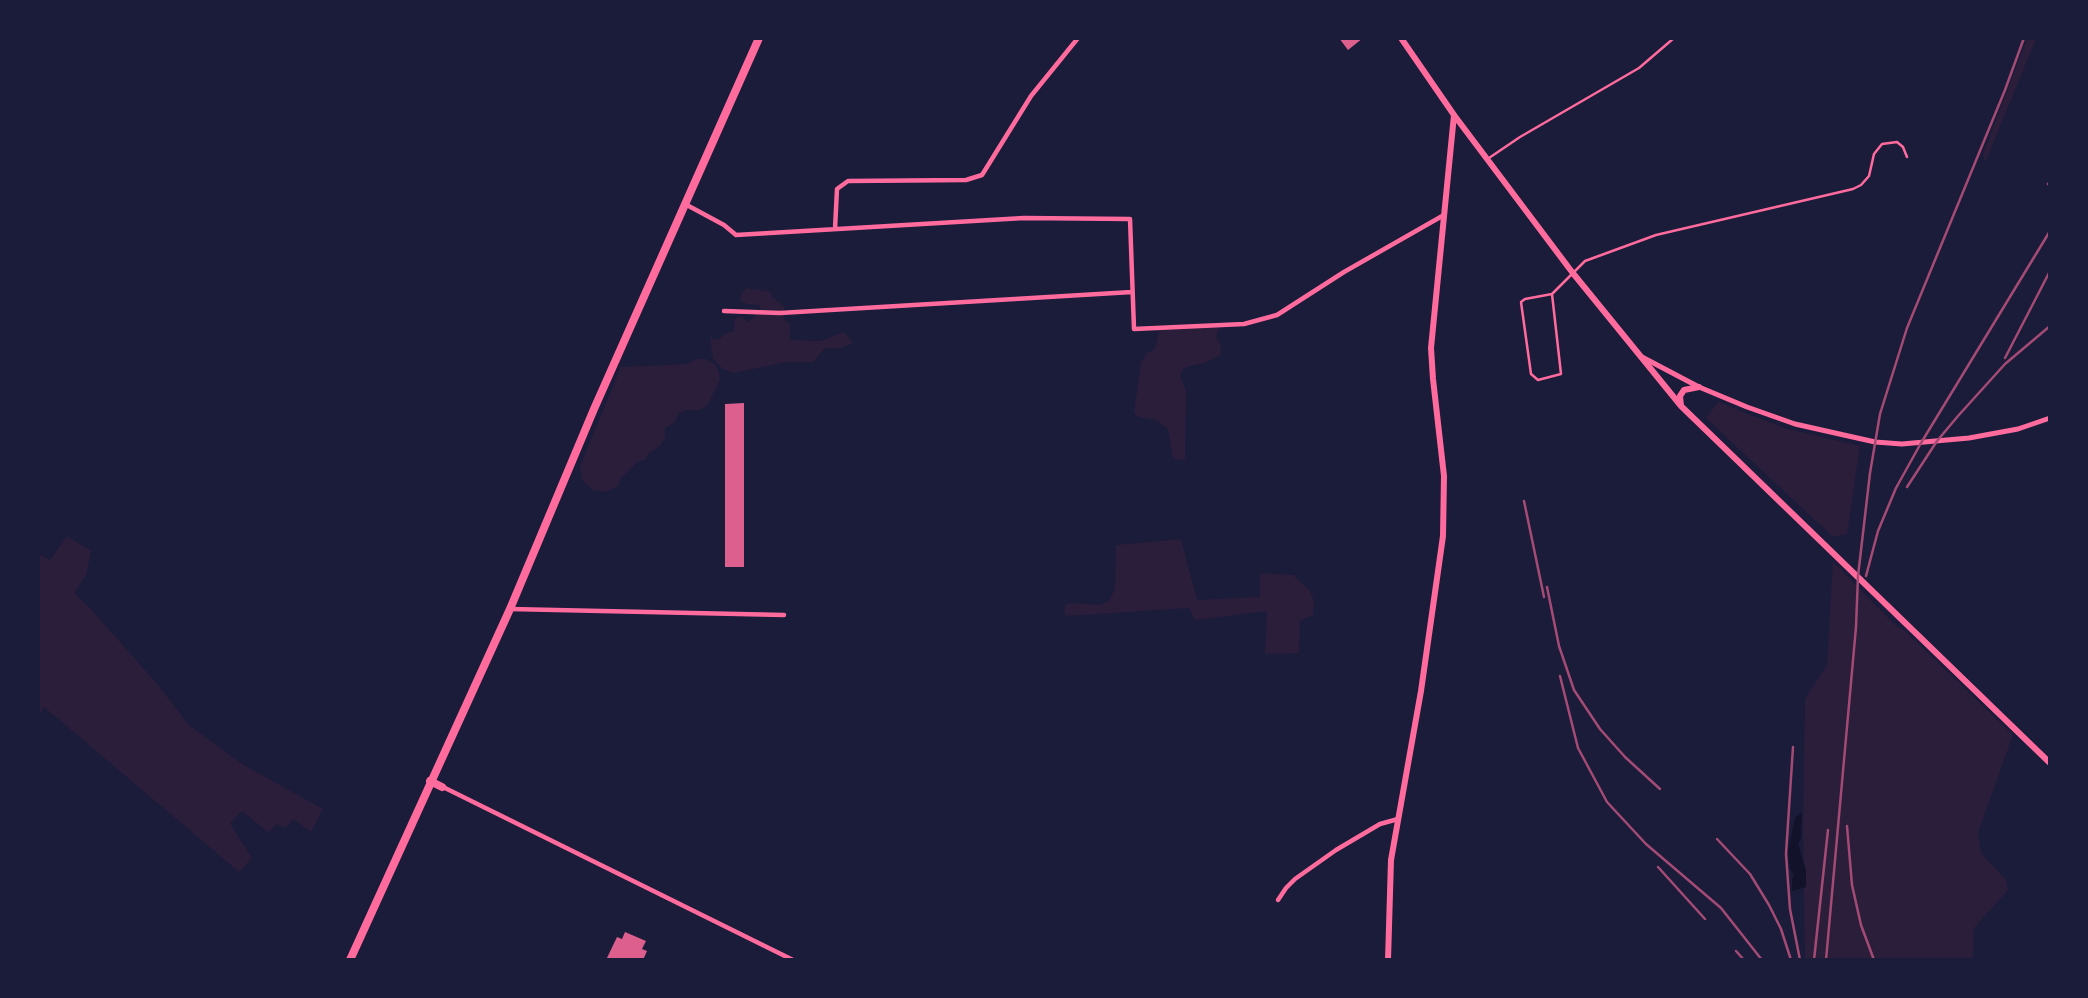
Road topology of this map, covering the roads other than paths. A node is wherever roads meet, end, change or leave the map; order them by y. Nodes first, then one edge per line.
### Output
1 (758, 38) edge
2 (1078, 38) edge
3 (1401, 38) edge
4 (1674, 38) edge
5 (1454, 115) junction
6 (1907, 157) dead end
7 (1489, 158) junction
8 (685, 204) junction
9 (1444, 215) junction
10 (835, 229) junction
11 (1573, 272) junction
12 (1133, 292) junction
13 (1552, 295) junction
14 (724, 312) dead end
15 (1638, 355) junction
16 (1699, 387) junction
17 (1681, 406) junction
18 (2049, 418) edge
19 (510, 609) junction
20 (785, 615) dead end
21 (2049, 763) edge
22 (430, 781) junction
23 (442, 787) joint
24 (1398, 819) junction
25 (1278, 900) dead end
26 (350, 960) edge
27 (793, 960) edge
28 (1388, 960) edge

1 - 8 highway
2 - 10 street
3 - 5 main road
4 - 7 lane
5 - 7 main road
5 - 9 main road
6 - 11 lane
7 - 11 main road
8 - 10 street
8 - 19 highway
9 - 12 street
9 - 24 main road
10 - 12 street
11 - 13 lane
11 - 15 main road
12 - 14 street
13 - 13 lane
15 - 16 street
15 - 17 main road
16 - 17 main road
16 - 18 street
17 - 21 main road
19 - 20 street
19 - 22 highway
22 - 23 highway
22 - 26 highway
23 - 27 street
24 - 25 street
24 - 28 main road

